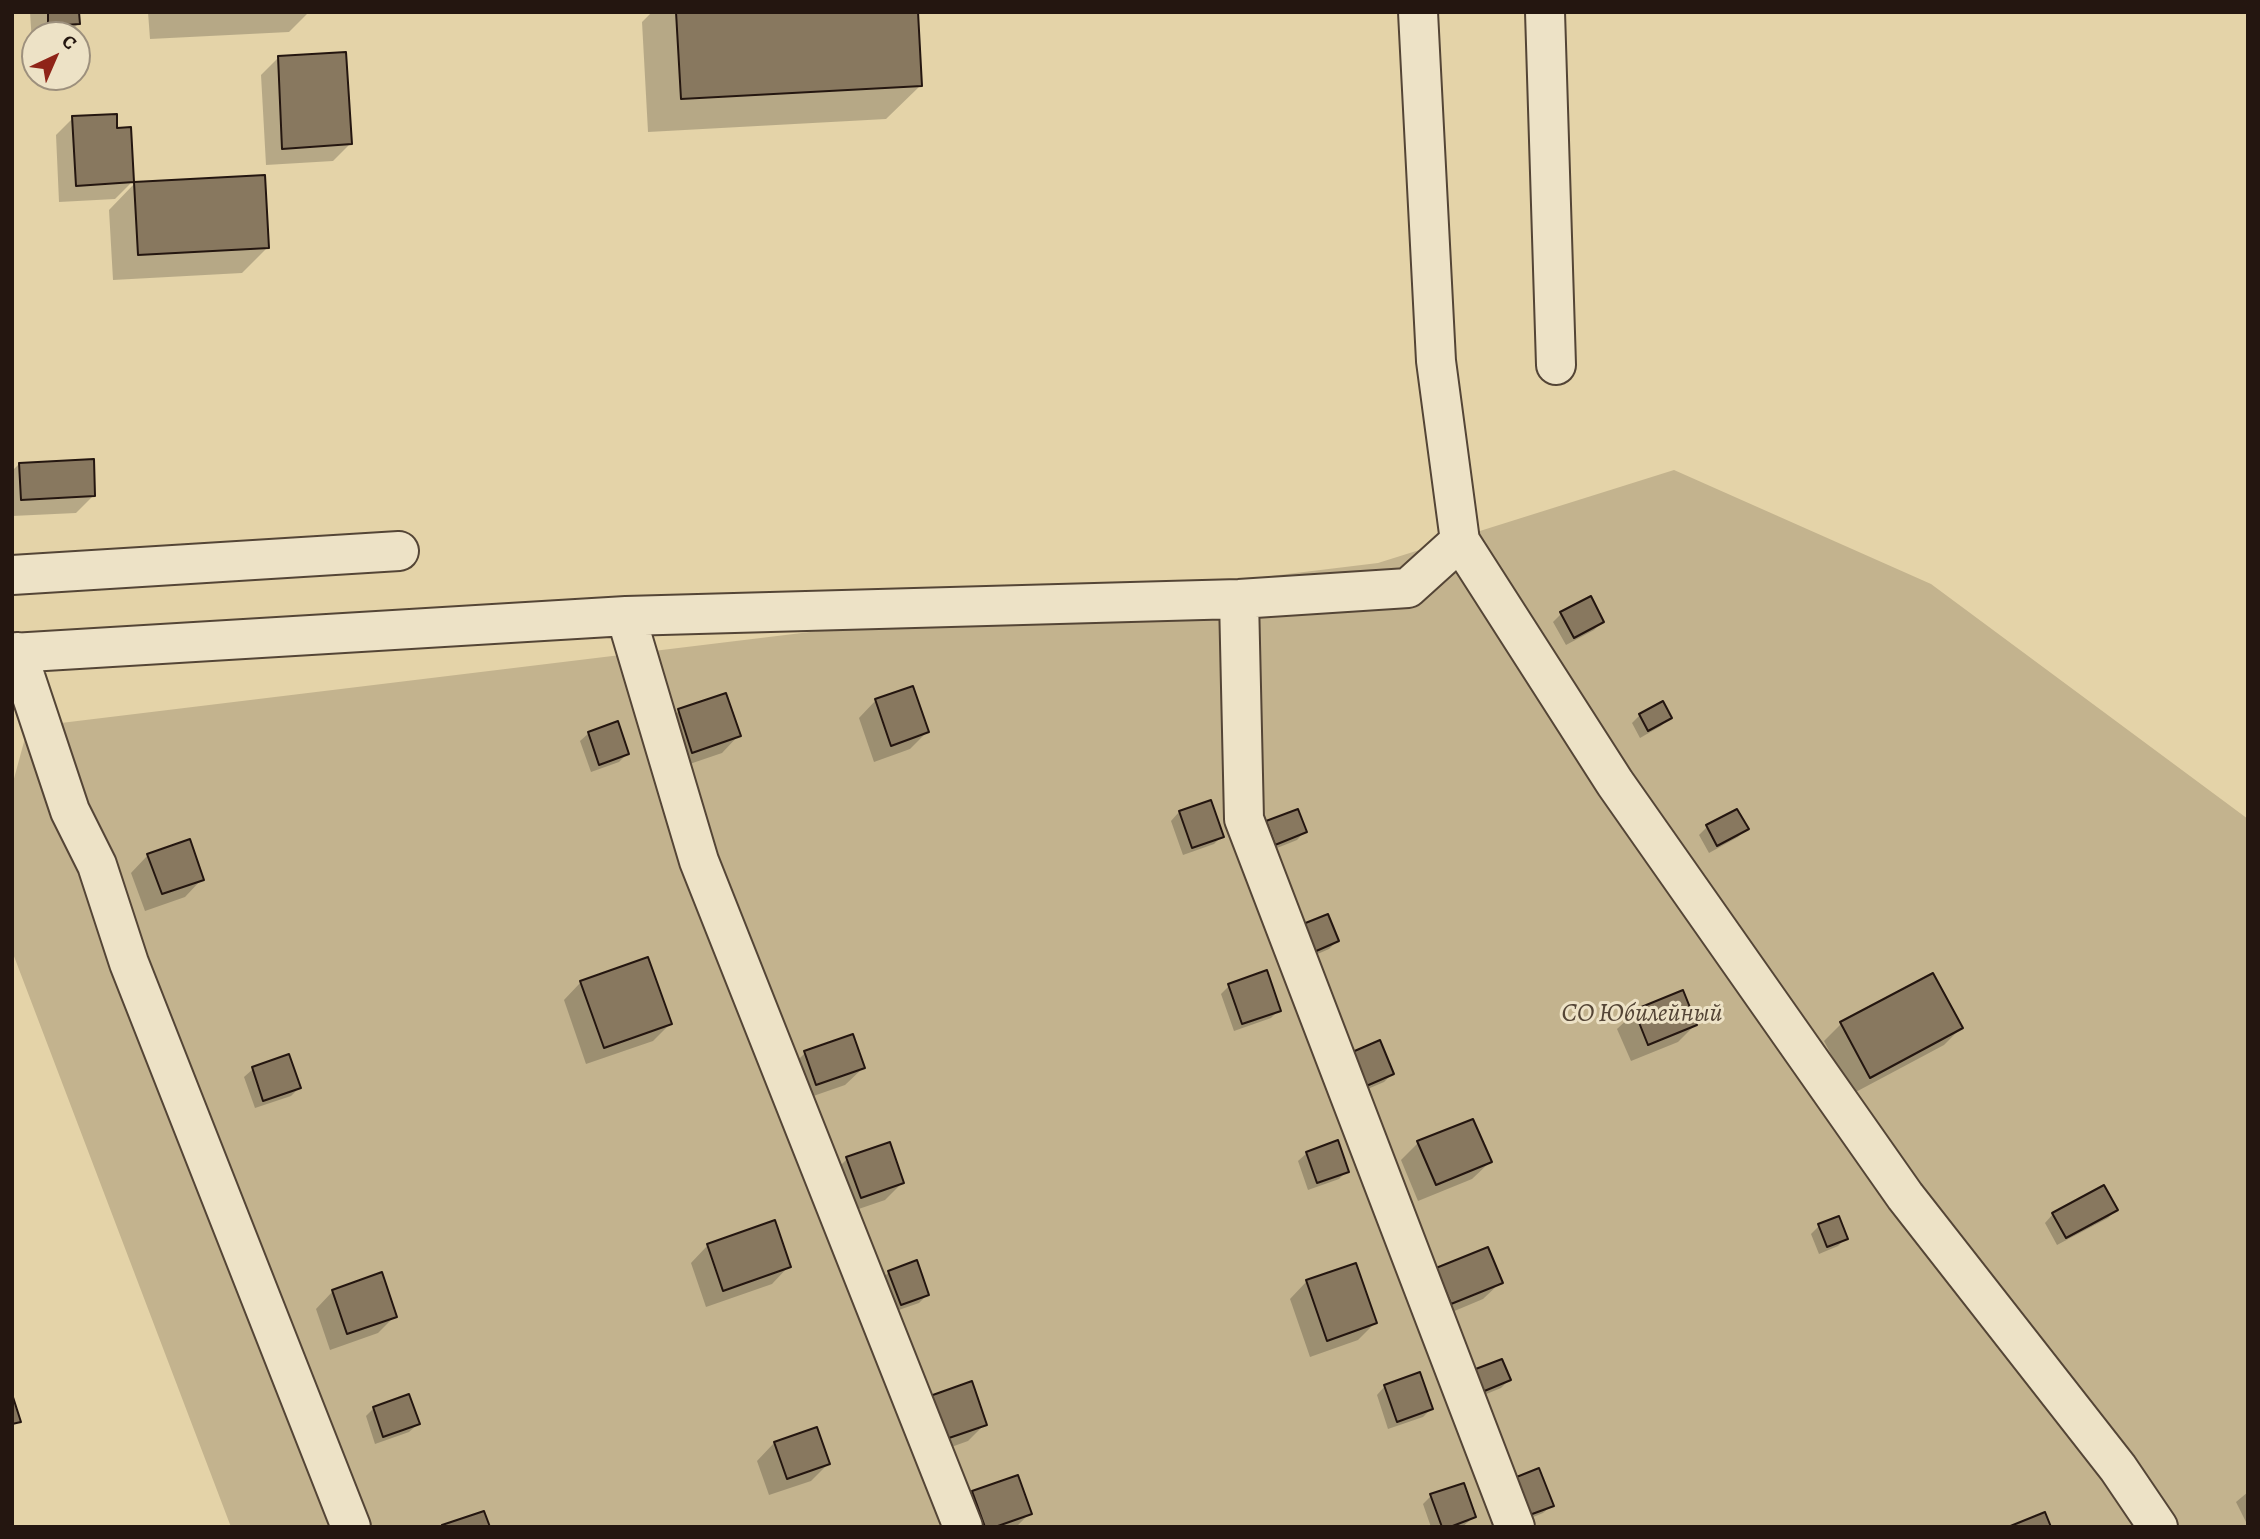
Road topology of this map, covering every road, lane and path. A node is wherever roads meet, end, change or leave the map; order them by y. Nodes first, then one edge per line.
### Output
1 (1418, 12) edge
2 (1545, 12) edge
3 (1556, 365) dead end
4 (1460, 541) junction
5 (399, 551) dead end
6 (12, 575) edge
7 (1239, 599) junction
8 (626, 616) junction
9 (15, 653) edge
10 (351, 1527) edge
11 (963, 1527) edge
12 (1515, 1527) edge
13 (2158, 1527) edge

1 - 4 lane
2 - 3 lane
4 - 7 lane
4 - 13 lane
5 - 6 lane
7 - 8 lane
7 - 12 lane
8 - 9 lane
8 - 11 lane
9 - 10 lane

